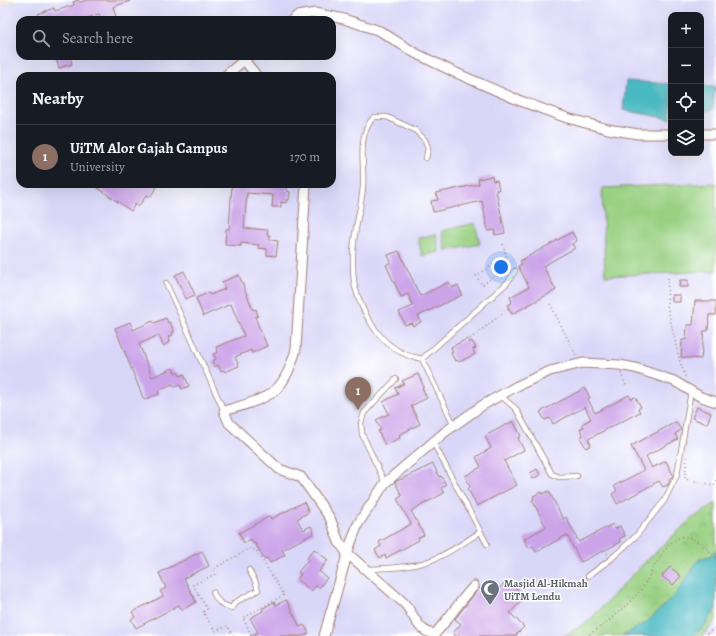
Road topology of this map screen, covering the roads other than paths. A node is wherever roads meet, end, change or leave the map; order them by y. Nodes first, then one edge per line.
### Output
1 (298, 16) edge
2 (330, 16) edge
3 (336, 17) edge
4 (245, 60) edge
5 (248, 60) edge
6 (230, 72) edge
7 (255, 72) edge
8 (668, 134) edge
9 (704, 134) edge
10 (716, 134) edge
11 (426, 158) dead end
12 (306, 188) edge
13 (514, 271) dead end
14 (166, 283) dead end
15 (422, 359) junction
16 (396, 379) dead end
17 (691, 391) junction
18 (500, 395) junction
19 (716, 402) edge
20 (224, 411) junction
21 (454, 425) junction
22 (433, 442) junction
23 (576, 476) dead end
24 (385, 483) junction
25 (480, 532) junction
26 (487, 544) dead end
27 (347, 553) junction
28 (366, 569) junction
29 (249, 570) dead end
30 (588, 576) dead end
31 (474, 586) dead end
32 (212, 592) dead end
33 (324, 636) edge

1 - 2 street
3 - 8 street
4 - 6 street
5 - 7 street
9 - 10 street
11 - 15 lane
12 - 20 street
13 - 15 lane
14 - 20 lane
15 - 21 lane
16 - 24 lane
17 - 18 street
17 - 19 street
17 - 30 lane
18 - 21 street
18 - 23 lane
20 - 27 street
21 - 22 street
22 - 24 street
22 - 25 lane
24 - 27 street
25 - 26 lane
25 - 28 lane
27 - 28 street
27 - 33 street
28 - 31 street
29 - 32 lane

